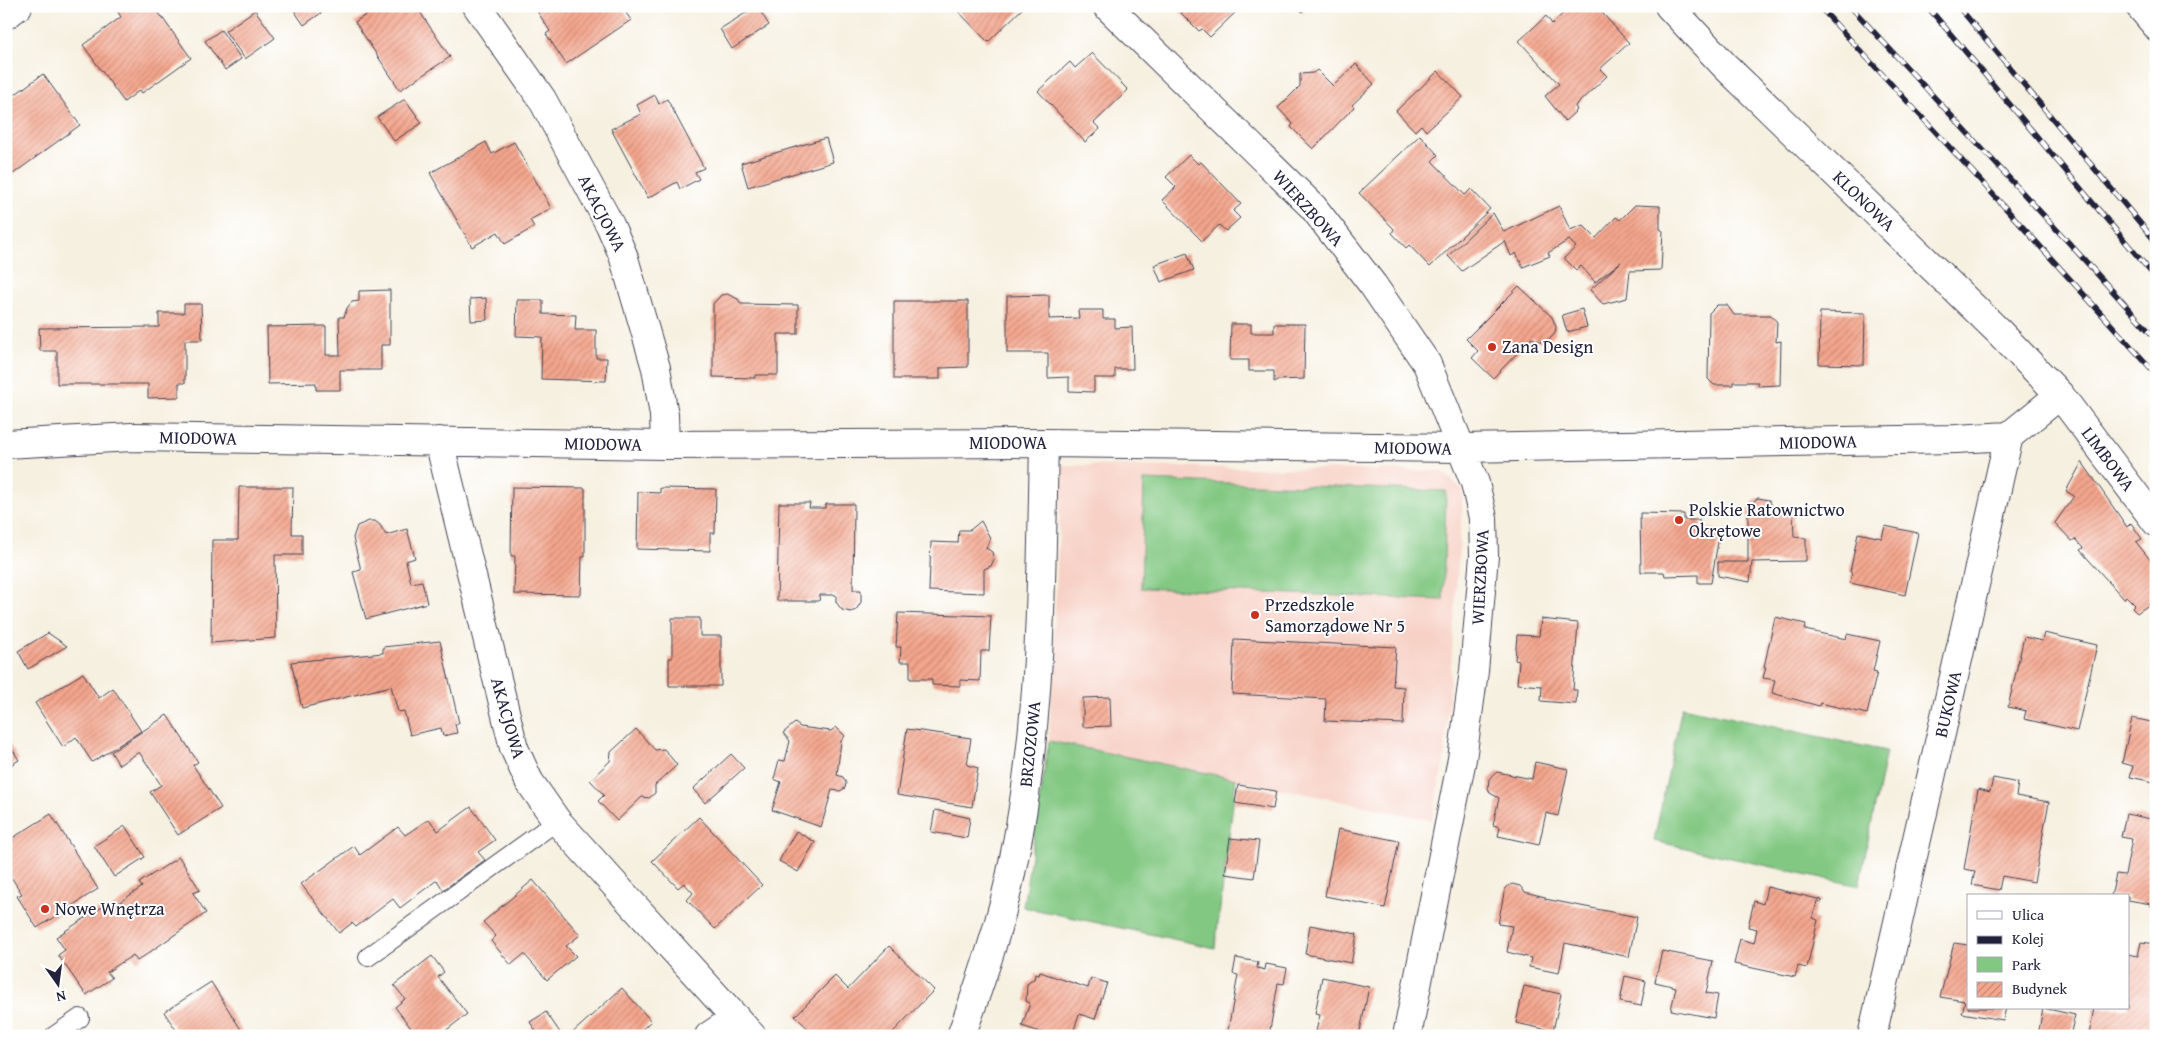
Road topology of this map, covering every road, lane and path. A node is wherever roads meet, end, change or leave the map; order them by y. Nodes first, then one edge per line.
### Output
1 (18, 6) edge
2 (477, 6) edge
3 (1107, 6) edge
4 (1670, 6) edge
5 (2133, 6) edge
6 (6, 15) edge
7 (2156, 33) edge
8 (2060, 395) junction
9 (2009, 436) junction
10 (439, 441) junction
11 (1044, 443) junction
12 (6, 444) edge
13 (665, 445) junction
14 (1461, 448) junction
15 (2156, 522) edge
16 (557, 821) junction
17 (368, 957) dead end
18 (80, 1018) dead end
19 (744, 1027) edge
20 (54, 1036) edge
21 (709, 1036) edge
22 (961, 1036) edge
23 (1406, 1036) edge
24 (1872, 1036) edge

1 - 6 street
2 - 13 street, AKACJOWA
3 - 14 street, WIERZBOWA
4 - 8 street, KLONOWA
5 - 7 lane
8 - 9 street
8 - 15 street, LIMBOWA
9 - 14 street, MIODOWA
9 - 24 street, BUKOWA
10 - 12 street, MIODOWA
10 - 13 street, MIODOWA
10 - 16 street, AKACJOWA
11 - 13 street, MIODOWA
11 - 14 street, MIODOWA
11 - 22 street, BRZOZOWA
14 - 23 street, WIERZBOWA
16 - 17 lane
16 - 19 street, AKACJOWA
18 - 20 lane
19 - 21 street

